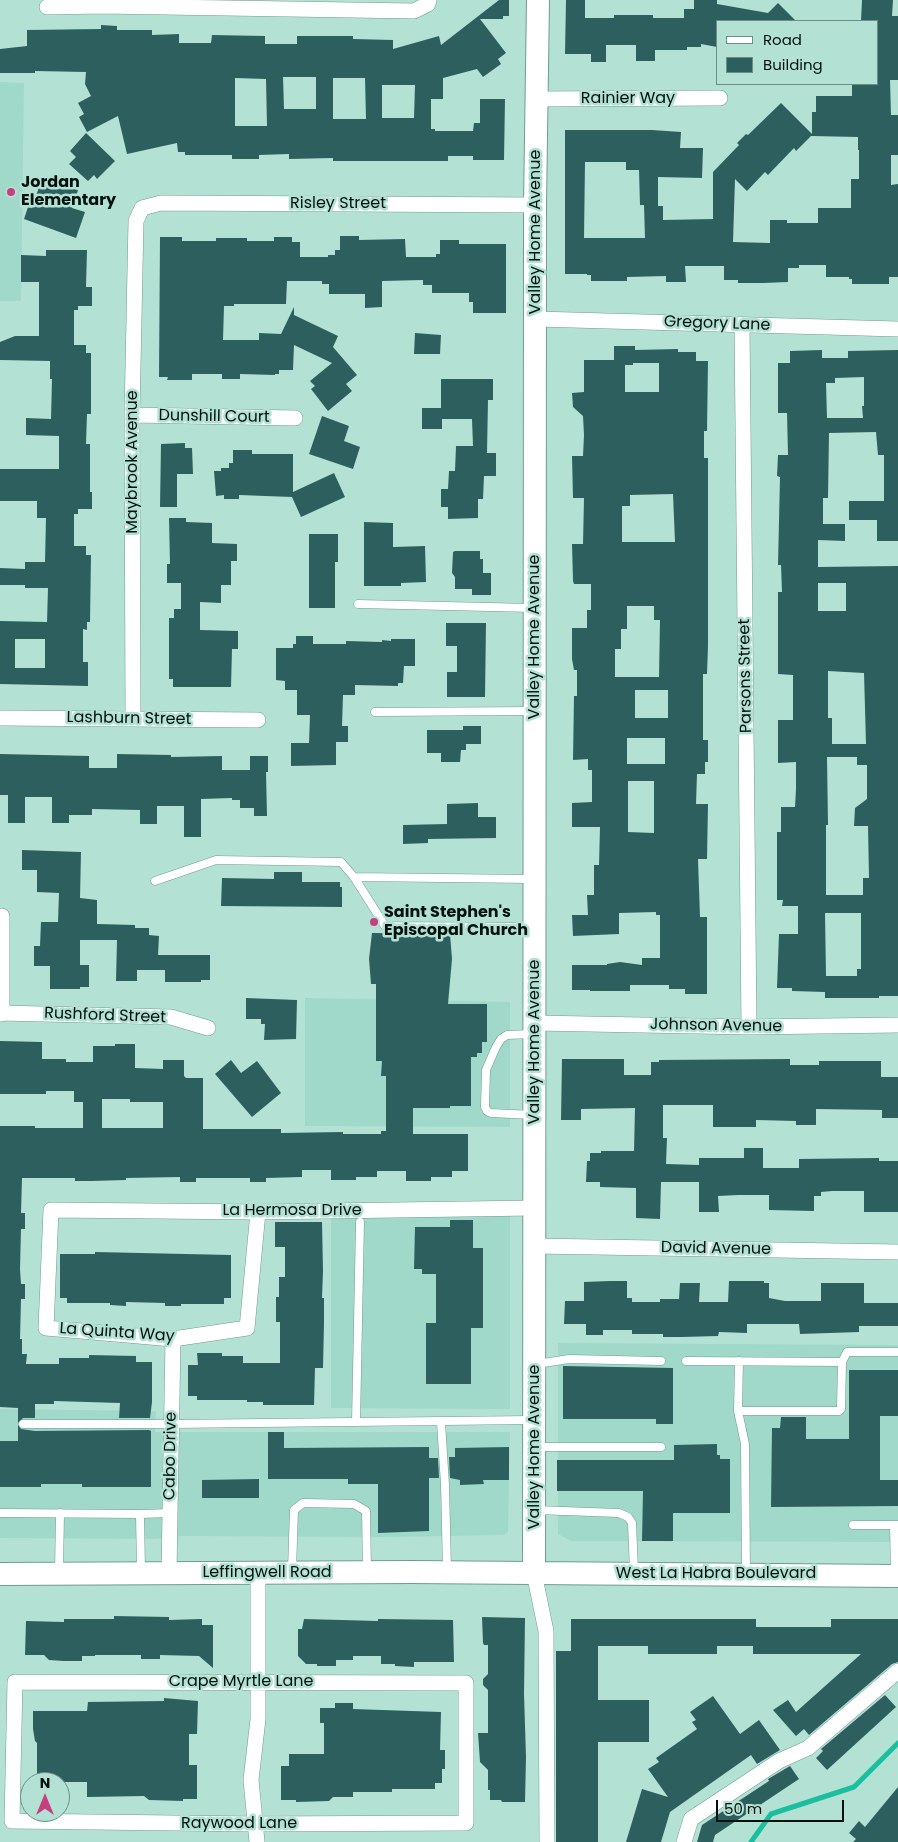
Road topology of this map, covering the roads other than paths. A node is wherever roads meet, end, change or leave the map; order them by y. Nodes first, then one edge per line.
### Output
1 (538, 0) edge
2 (428, 2) edge
3 (101, 3) edge
4 (47, 7) dead end
5 (720, 98) dead end
6 (537, 99) junction
7 (535, 205) junction
8 (142, 208) joint
9 (536, 319) junction
10 (742, 325) junction
11 (898, 329) edge
12 (132, 415) junction
13 (295, 418) dead end
14 (358, 604) dead end
15 (535, 608) junction
16 (535, 711) junction
17 (375, 712) dead end
18 (0, 718) edge
19 (133, 718) junction
20 (258, 720) dead end
21 (354, 877) junction
22 (534, 879) junction
23 (155, 881) dead end
24 (2, 916) dead end
25 (534, 927) junction
26 (1, 1014) edge
27 (898, 1025) edge
28 (749, 1026) junction
29 (208, 1028) dead end
30 (535, 1029) junction
31 (535, 1115) junction
32 (534, 1208) junction
33 (258, 1212) junction
34 (360, 1222) dead end
35 (534, 1246) junction
36 (898, 1252) edge
37 (46, 1328) joint
38 (173, 1338) junction
39 (898, 1352) edge
40 (660, 1361) dead end
41 (686, 1361) dead end
42 (739, 1361) junction
43 (842, 1362) junction
44 (535, 1365) junction
45 (738, 1411) junction
46 (534, 1420) junction
47 (356, 1422) junction
48 (441, 1422) junction
49 (23, 1424) dead end
50 (171, 1424) junction
51 (534, 1447) junction
52 (661, 1447) dead end
53 (534, 1510) junction
54 (0, 1513) edge
55 (60, 1513) junction
56 (170, 1513) junction
57 (140, 1514) junction
58 (853, 1525) dead end
59 (896, 1525) edge
60 (292, 1572) junction
61 (367, 1572) junction
62 (447, 1572) junction
63 (141, 1573) junction
64 (169, 1573) junction
65 (258, 1573) junction
66 (534, 1573) junction
67 (0, 1574) edge
68 (59, 1574) junction
69 (634, 1574) junction
70 (746, 1574) junction
71 (896, 1576) edge
72 (898, 1672) edge
73 (258, 1682) junction
74 (12, 1822) joint
75 (466, 1823) joint
76 (254, 1824) junction
77 (257, 1842) edge
78 (547, 1842) edge
79 (684, 1842) edge

1 - 6 street, Valley Home Avenue
2 - 3 street
3 - 4 street
5 - 6 street, Rainier Way
6 - 7 street, Valley Home Avenue
7 - 8 street, Risley Street
7 - 9 street, Valley Home Avenue
8 - 12 street, Maybrook Avenue
9 - 10 street, Gregory Lane
9 - 15 street, Valley Home Avenue
10 - 11 street, Gregory Lane
10 - 28 street, Parsons Street
12 - 13 street, Dunshill Court
12 - 19 street, Maybrook Avenue
14 - 15 lane
15 - 16 street, Valley Home Avenue
16 - 17 lane
16 - 22 street, Valley Home Avenue
18 - 19 street, Lashburn Street
19 - 20 street, Lashburn Street
21 - 22 lane
21 - 23 lane
21 - 25 lane
22 - 25 street, Valley Home Avenue
24 - 26 street
25 - 30 street, Valley Home Avenue
26 - 29 street, Rushford Street
27 - 28 street, Johnson Avenue
28 - 30 street, Johnson Avenue
30 - 31 street, Valley Home Avenue
30 - 31 lane
31 - 32 street, Valley Home Avenue
32 - 33 street, La Hermosa Drive
32 - 35 street, Valley Home Avenue
33 - 37 street, La Hermosa Drive
33 - 38 street, La Quinta Way
34 - 47 lane
35 - 36 street, David Avenue
35 - 44 street, Valley Home Avenue
37 - 38 street, La Quinta Way
38 - 50 street, Cabo Drive
39 - 43 lane
40 - 44 lane
41 - 42 lane
42 - 43 lane
42 - 45 lane
43 - 45 lane
44 - 46 street, Valley Home Avenue
45 - 70 lane
46 - 48 lane
46 - 51 street, Valley Home Avenue
47 - 48 lane
47 - 50 lane
48 - 62 lane
49 - 50 lane
50 - 56 street, Cabo Drive
51 - 52 lane
51 - 53 street, Valley Home Avenue
53 - 66 street, Valley Home Avenue
53 - 69 lane
54 - 55 lane
55 - 57 lane
55 - 68 lane
56 - 57 lane
56 - 64 street, Cabo Drive
57 - 63 lane
58 - 59 lane
59 - 71 lane
60 - 61 street, Leffingwell Road
60 - 61 lane
60 - 65 street, Leffingwell Road
61 - 62 street, Leffingwell Road
62 - 66 street, Leffingwell Road
63 - 64 street, Leffingwell Road
63 - 68 street, Leffingwell Road
64 - 65 street, Leffingwell Road
65 - 73 street
66 - 69 street, West La Habra Boulevard
66 - 78 street, Valley Home Avenue
67 - 68 street, Leffingwell Road
69 - 70 street, West La Habra Boulevard
70 - 71 street, West La Habra Boulevard
72 - 79 street
73 - 74 street, Crape Myrtle Lane
73 - 75 street, Crape Myrtle Lane
73 - 76 street
74 - 76 street, Raywood Lane
75 - 76 street, Raywood Lane
76 - 77 street

